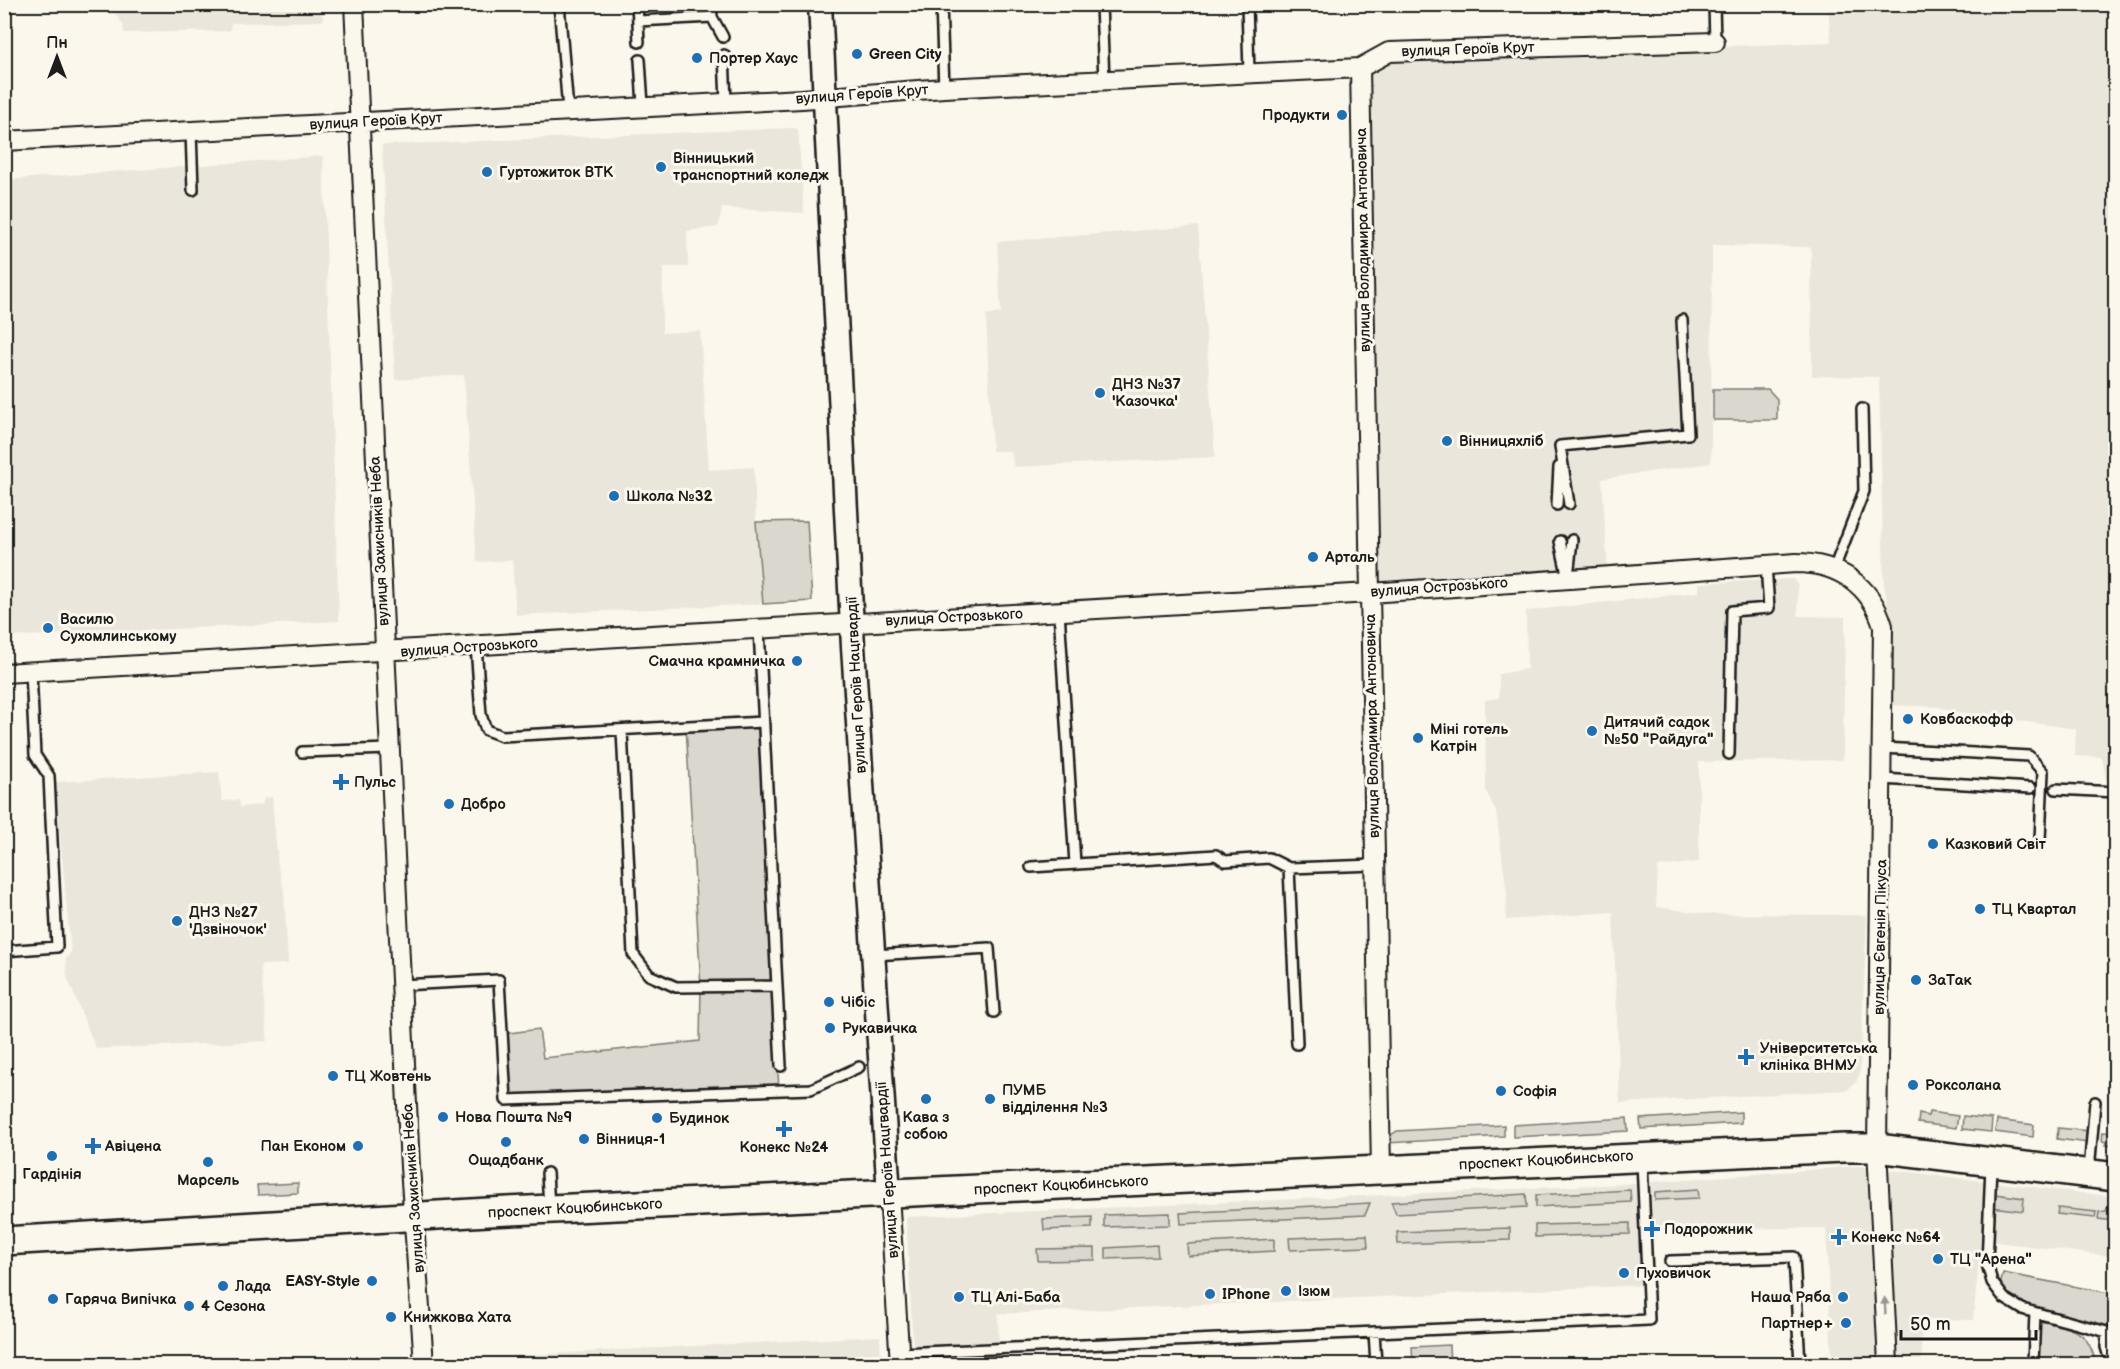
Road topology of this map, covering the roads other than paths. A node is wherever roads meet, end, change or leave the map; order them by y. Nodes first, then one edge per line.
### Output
1 (354, 4) edge
2 (559, 4) edge
3 (637, 4) edge
4 (711, 4) edge
5 (820, 4) edge
6 (941, 4) edge
7 (1101, 4) edge
8 (1247, 4) edge
9 (1714, 4) edge
10 (712, 17) junction
11 (638, 21) junction
12 (723, 37) dead end
13 (639, 42) dead end
14 (1714, 42) joint
15 (724, 55) dead end
16 (640, 60) dead end
17 (1360, 68) junction
18 (1249, 73) junction
19 (1104, 81) junction
20 (944, 88) junction
21 (826, 97) junction
22 (726, 102) junction
23 (643, 105) junction
24 (568, 110) junction
25 (358, 122) junction
26 (191, 131) junction
27 (4, 141) edge
28 (193, 190) dead end
29 (1682, 320) dead end
30 (1862, 409) dead end
31 (1560, 446) junction
32 (1569, 504) dead end
33 (1557, 505) dead end
34 (1572, 540) dead end
35 (1560, 541) dead end
36 (1796, 563) joint
37 (1766, 565) junction
38 (1834, 569) junction
39 (1568, 577) junction
40 (1370, 593) junction
41 (1059, 611) junction
42 (852, 623) junction
43 (759, 629) junction
44 (476, 646) junction
45 (384, 652) junction
46 (31, 672) junction
47 (4, 673) edge
48 (763, 722) junction
49 (622, 730) junction
50 (1883, 748) junction
51 (389, 749) junction
52 (303, 752) dead end
53 (1729, 754) dead end
54 (1882, 779) junction
55 (2031, 788) dead end
56 (2056, 789) dead end
57 (2115, 792) edge
58 (2040, 840) dead end
59 (1075, 864) junction
60 (1375, 865) junction
61 (1031, 867) dead end
62 (1288, 868) junction
63 (4, 951) edge
64 (872, 955) junction
65 (401, 985) junction
66 (776, 986) junction
67 (994, 1012) dead end
68 (1297, 1044) dead end
69 (780, 1066) dead end
70 (859, 1067) dead end
71 (2094, 1102) dead end
72 (1877, 1148) junction
73 (1642, 1156) junction
74 (1991, 1163) junction
75 (1381, 1169) junction
76 (546, 1173) dead end
77 (2089, 1174) junction
78 (2115, 1177) edge
79 (889, 1194) junction
80 (549, 1210) junction
81 (414, 1216) junction
82 (4, 1241) edge
83 (1670, 1261) dead end
84 (2035, 1313) junction
85 (1374, 1332) junction
86 (900, 1359) edge
87 (424, 1365) edge
88 (1376, 1365) edge
89 (1800, 1365) edge
90 (1888, 1365) edge
91 (2032, 1365) edge
92 (2111, 1365) edge

1 - 25 street, вулиця Захисників Неба
2 - 24 lane
3 - 11 lane
4 - 10 lane
5 - 21 street, вулиця Героїв Нацгвардії
6 - 20 lane
7 - 19 lane
8 - 18 lane
9 - 14 lane
10 - 11 lane
10 - 12 lane
11 - 13 lane
14 - 17 street, вулиця Героїв Крут
15 - 22 lane
16 - 23 lane
17 - 18 street, вулиця Героїв Крут
17 - 40 street, вулиця Володимира Антоновича
18 - 19 street, вулиця Героїв Крут
19 - 20 street, вулиця Героїв Крут
20 - 21 street, вулиця Героїв Крут
21 - 22 street, вулиця Героїв Крут
21 - 42 street, вулиця Героїв Нацгвардії
22 - 23 street, вулиця Героїв Крут
23 - 24 street, вулиця Героїв Крут
24 - 25 street, вулиця Героїв Крут
25 - 26 street, вулиця Героїв Крут
25 - 45 street, вулиця Захисників Неба
26 - 27 street, вулиця Героїв Крут
26 - 28 lane
29 - 31 lane
30 - 38 lane
31 - 32 lane
31 - 33 lane
34 - 39 lane
35 - 39 lane
36 - 37 street, вулиця Острозького
36 - 38 street, вулиця Євгенія Пікуса
37 - 39 street, вулиця Острозького
37 - 53 lane
38 - 50 street, вулиця Євгенія Пікуса
39 - 40 street, вулиця Острозького
40 - 41 street, вулиця Острозького
40 - 60 street, вулиця Володимира Антоновича
41 - 42 street, вулиця Острозького
41 - 59 lane
42 - 43 street, вулиця Острозького
42 - 64 street, вулиця Героїв Нацгвардії
43 - 44 street, вулиця Острозького
43 - 48 lane
44 - 45 street, вулиця Острозького
44 - 49 lane
45 - 46 street, вулиця Острозького
45 - 51 street, вулиця Захисників Неба
46 - 47 street, вулиця Острозького
46 - 63 lane
48 - 49 lane
48 - 66 lane
49 - 66 lane
50 - 54 street, вулиця Євгенія Пікуса
50 - 58 lane
51 - 52 lane
51 - 65 street, вулиця Захисників Неба
54 - 55 lane
54 - 72 street, вулиця Євгенія Пікуса
56 - 57 lane
59 - 61 lane
59 - 62 lane
60 - 62 lane
60 - 75 street, вулиця Володимира Антоновича
62 - 68 lane
64 - 67 lane
64 - 79 street, вулиця Героїв Нацгвардії
65 - 70 lane
65 - 81 street, вулиця Захисників Неба
66 - 69 lane
71 - 77 lane
72 - 73 main road, проспект Коцюбинського
72 - 74 main road, проспект Коцюбинського
90 -> 72 street, вулиця Євгенія Пікуса
73 - 75 main road, проспект Коцюбинського
73 - 85 lane
74 - 77 main road, проспект Коцюбинського
74 - 84 lane
75 - 79 main road, проспект Коцюбинського
76 - 80 lane
77 - 78 main road, проспект Коцюбинського
79 - 80 main road, проспект Коцюбинського
79 - 86 street, вулиця Героїв Нацгвардії
80 - 81 main road, проспект Коцюбинського
81 - 82 main road, проспект Коцюбинського
81 - 87 street, вулиця Захисників Неба
83 - 89 lane
84 - 91 lane
84 - 92 lane
85 - 86 lane
85 - 88 lane

